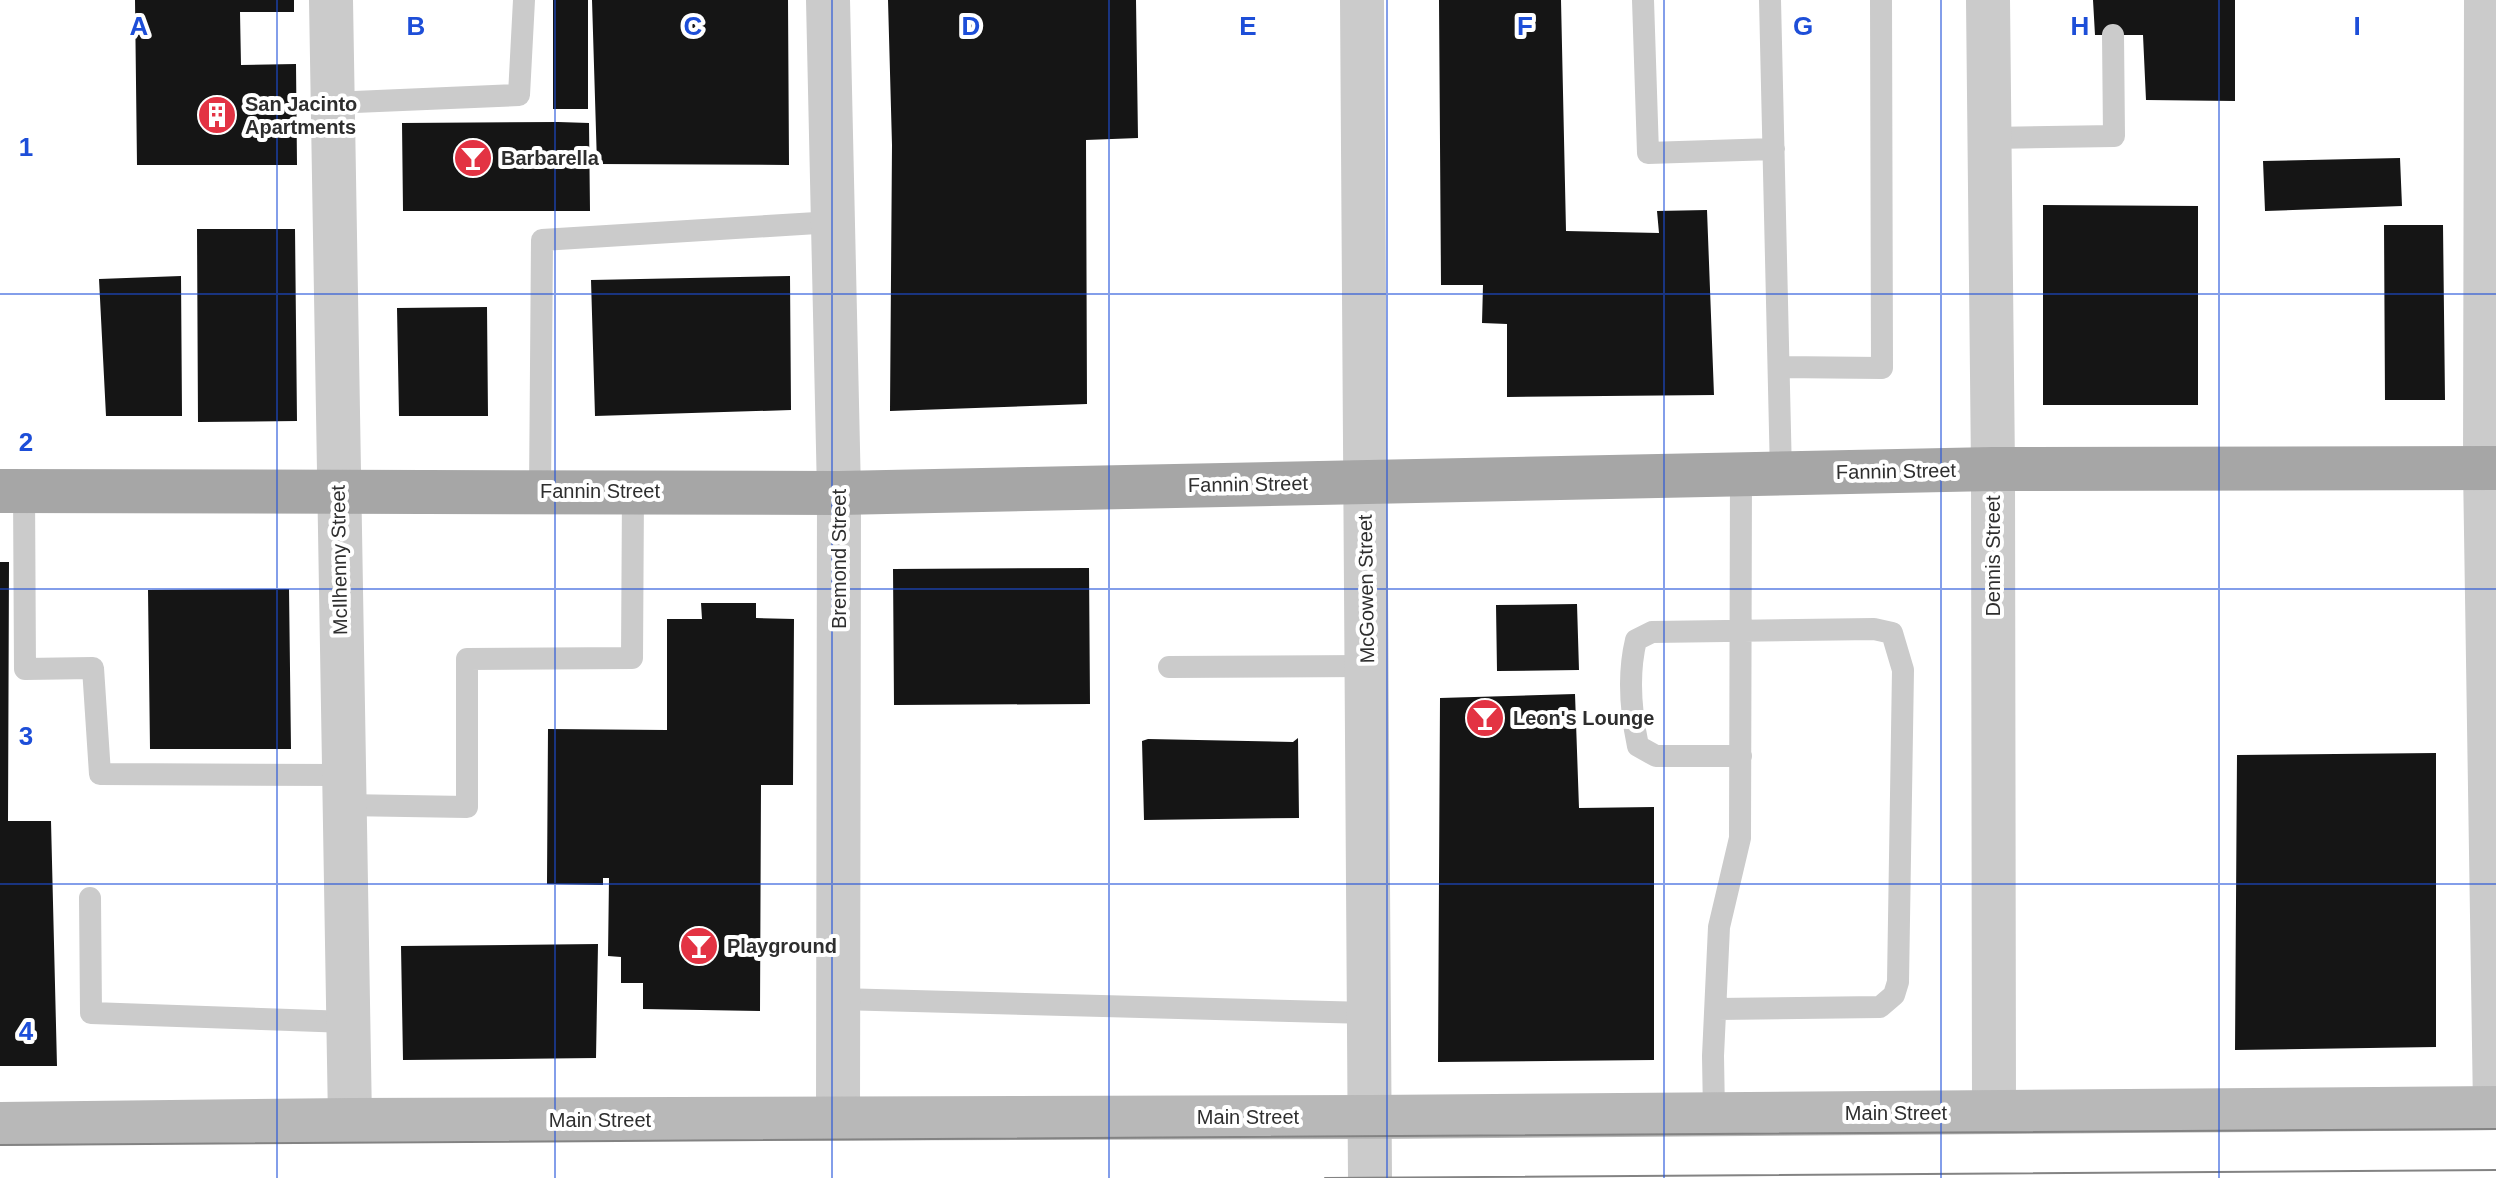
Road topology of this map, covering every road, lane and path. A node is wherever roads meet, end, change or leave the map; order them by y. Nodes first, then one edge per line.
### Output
1 (331, 0) edge
2 (524, 0) edge
3 (828, 0) edge
4 (1362, 0) edge
5 (1643, 0) edge
6 (1770, 0) edge
7 (1881, 0) edge
8 (1988, 0) edge
9 (2486, 0) edge
10 (2113, 35) dead end
11 (331, 103) junction
12 (1990, 138) junction
13 (1774, 149) junction
14 (833, 222) junction
15 (1779, 367) junction
16 (2491, 468) edge
17 (1993, 469) junction
18 (1761, 474) junction
19 (1365, 481) junction
20 (338, 490) junction
21 (12, 491) edge
22 (540, 491) junction
23 (633, 492) junction
24 (839, 493) junction
25 (1741, 631) junction
26 (1367, 666) junction
27 (1169, 667) dead end
28 (1741, 756) junction
29 (344, 790) junction
30 (90, 898) dead end
31 (838, 999) junction
32 (1717, 1009) junction
33 (1369, 1013) junction
34 (348, 1022) junction
35 (2496, 1108) edge
36 (1994, 1112) junction
37 (1714, 1114) junction
38 (1370, 1117) junction
39 (838, 1118) junction
40 (350, 1120) junction
41 (0, 1124) edge
42 (1370, 1178) edge

1 - 11 street, McIlhenny Street
2 - 11 lane
3 - 14 street, Bremond Street
4 - 19 street, McGowen Street
5 - 13 lane
6 - 13 lane
7 - 15 lane
8 - 12 street, Dennis Street
9 - 16 street
10 - 12 lane
11 - 20 street, McIlhenny Street
12 - 17 street, Dennis Street
13 - 15 lane
14 - 22 lane
14 - 24 street, Bremond Street
15 - 18 lane
16 - 17 main road, Fannin Street
16 - 35 street
17 - 18 main road, Fannin Street
17 - 36 street, Dennis Street
18 - 19 main road, Fannin Street
18 - 25 lane
19 - 24 main road, Fannin Street
19 - 26 street, McGowen Street
20 - 21 main road, Fannin Street
20 - 22 main road, Fannin Street
20 - 29 street, McIlhenny Street
21 - 29 lane
22 - 23 main road, Fannin Street
23 - 24 main road, Fannin Street
23 - 29 lane
24 - 31 street, Bremond Street
25 - 28 lane
25 - 28 lane
25 - 32 lane
26 - 27 lane
26 - 33 street, McGowen Street
28 - 32 lane
29 - 34 street, McIlhenny Street
30 - 34 lane
31 - 33 lane
31 - 39 street, Bremond Street
32 - 37 lane
33 - 38 street, McGowen Street
34 - 40 street, McIlhenny Street
35 - 36 main road, Main Street
36 - 37 main road, Main Street
37 - 38 main road, Main Street
38 - 39 main road, Main Street
38 - 42 street, McGowen Street
39 - 40 main road, Main Street
40 - 41 main road, Main Street

